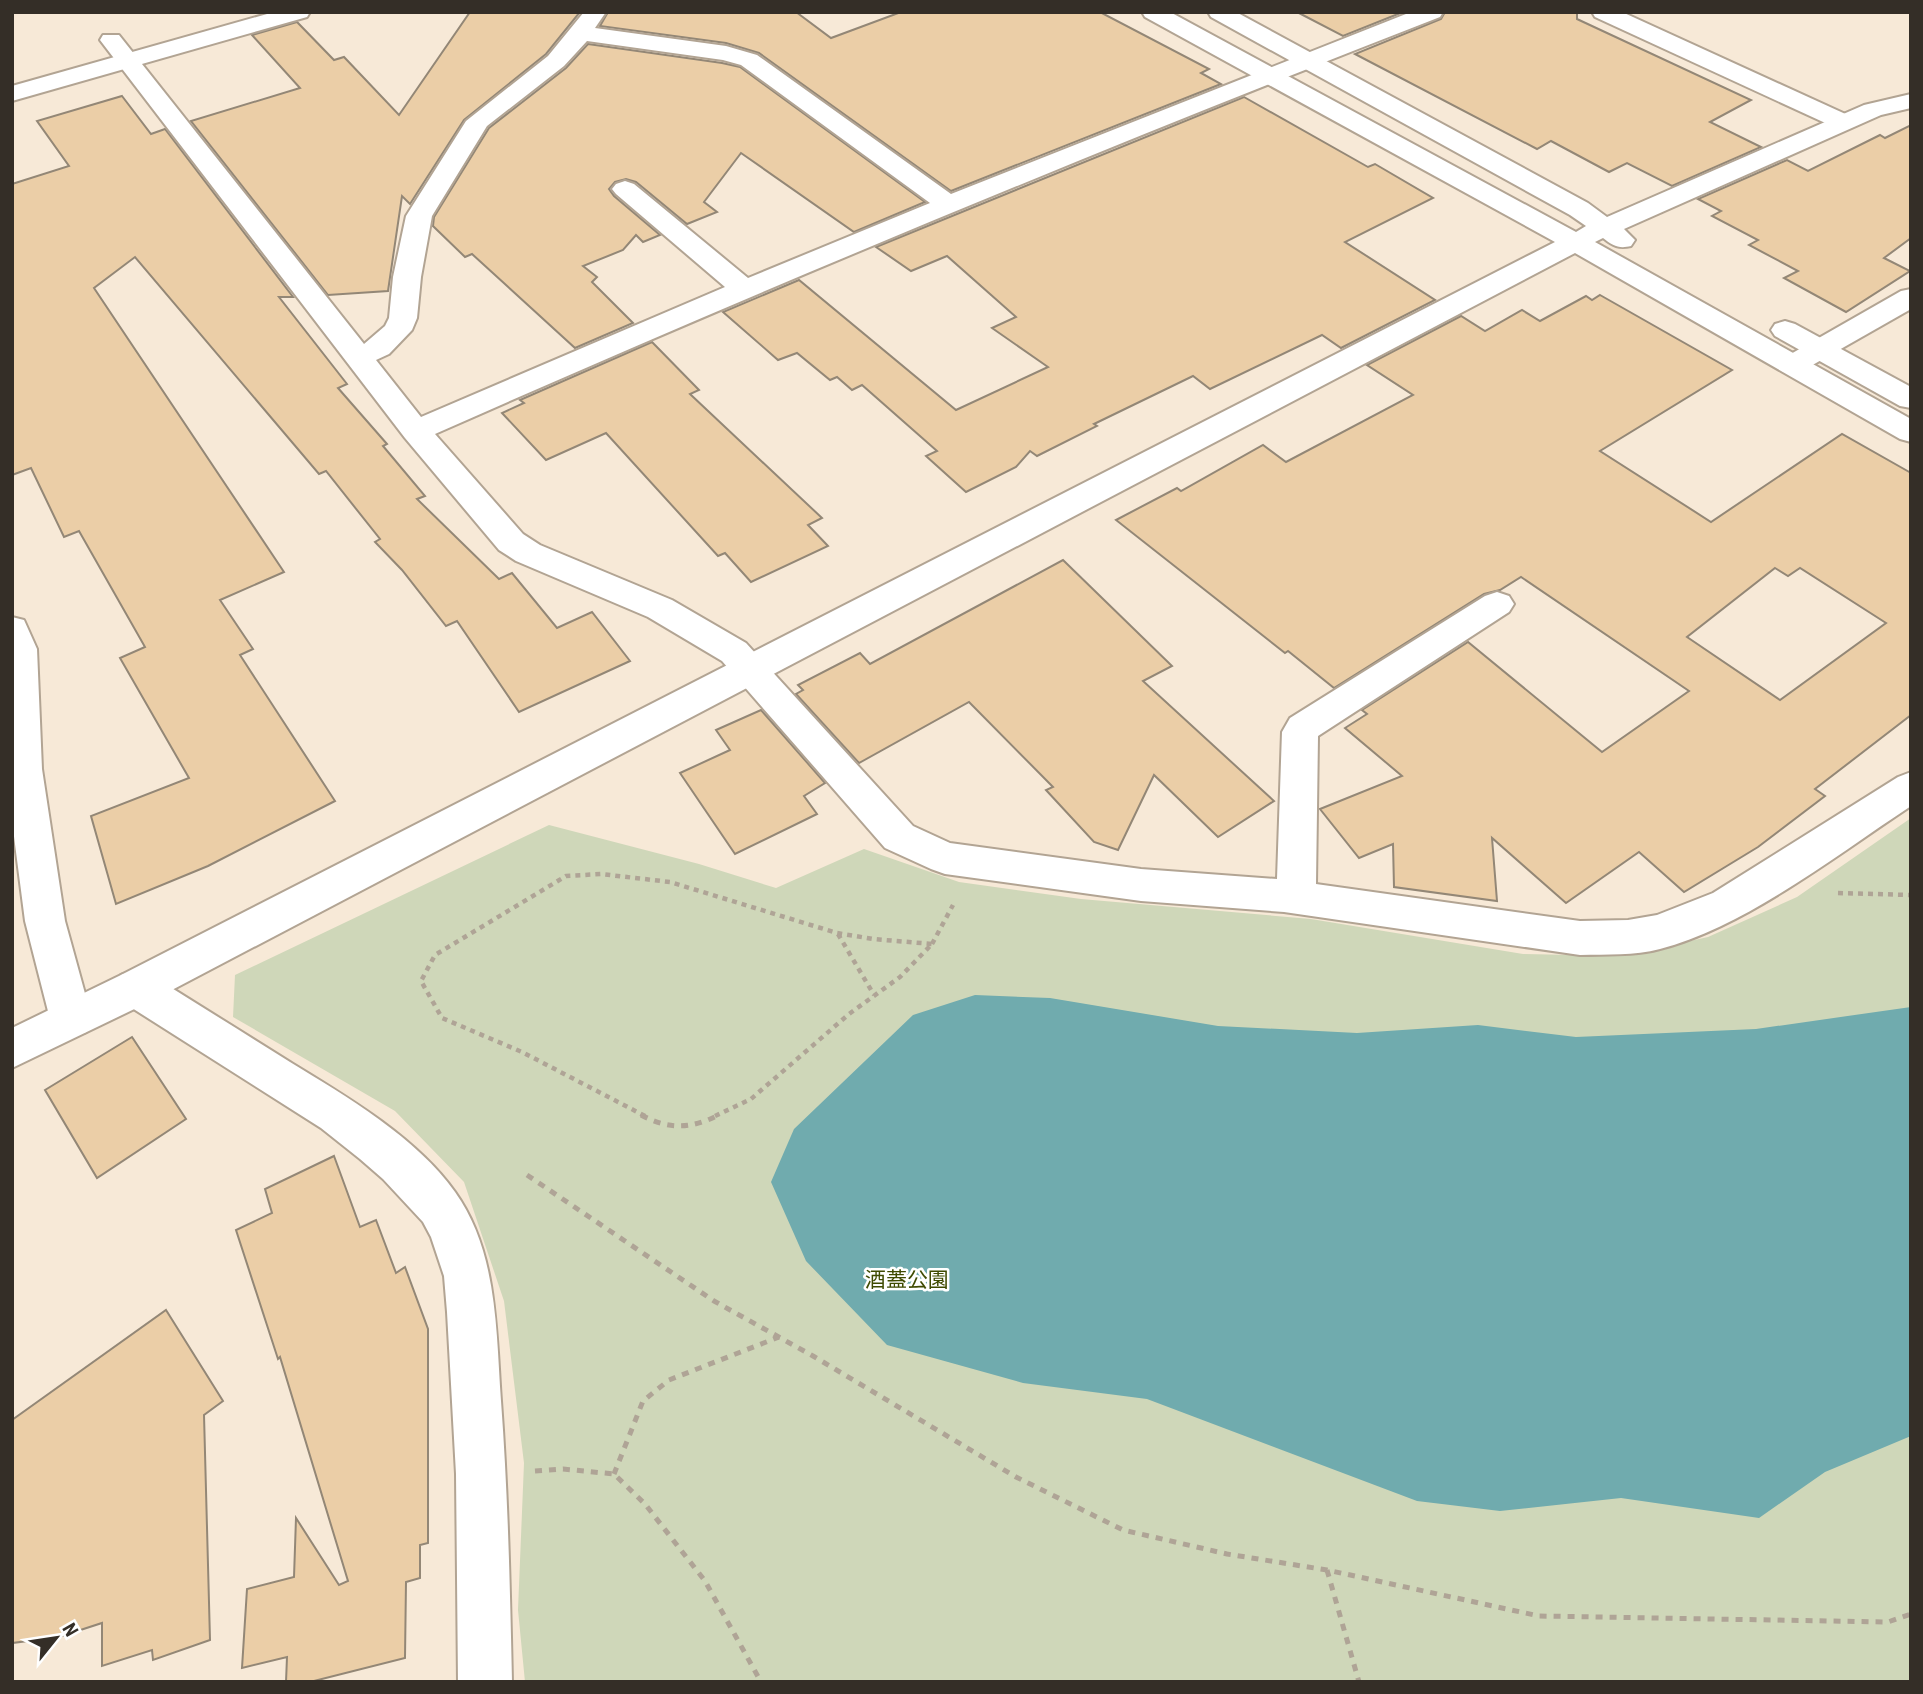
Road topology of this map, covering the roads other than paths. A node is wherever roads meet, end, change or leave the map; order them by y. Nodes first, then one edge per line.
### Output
1 (299, 12) edge
2 (1153, 12) edge
3 (1219, 12) edge
4 (1432, 12) edge
5 (1603, 12) edge
6 (588, 23) edge
7 (114, 45) junction
8 (1308, 60) junction
9 (1267, 76) junction
10 (12, 94) edge
11 (1911, 101) edge
12 (1843, 122) junction
13 (625, 189) dead end
14 (950, 205) junction
15 (1605, 227) junction
16 (1575, 242) junction
17 (1687, 277) dead end
18 (745, 290) junction
19 (1911, 297) edge
20 (1759, 316) dead end
21 (1818, 349) junction
22 (358, 358) junction
23 (1792, 365) junction
24 (1911, 399) edge
25 (416, 431) junction
26 (1911, 432) edge
27 (1497, 604) dead end
28 (12, 629) edge
29 (748, 669) junction
30 (1911, 787) edge
31 (1296, 898) junction
32 (136, 988) junction
33 (71, 1019) junction
34 (12, 1049) edge
35 (485, 1682) edge

1 - 7 street
2 - 9 street
3 - 8 street
4 - 8 street
5 - 12 street
6 - 14 street
6 - 22 street
7 - 10 street
7 - 22 street
8 - 9 street
8 - 15 street
9 - 14 street
9 - 16 street
11 - 12 street
12 - 15 street
13 - 18 street
14 - 18 street
15 - 16 street
15 - 17 street
16 - 23 street
16 - 29 street
18 - 25 street
19 - 21 street
20 - 21 street
21 - 23 street
21 - 24 street
22 - 25 street
23 - 26 street
25 - 29 street
27 - 31 street
28 - 33 street
29 - 31 street
29 - 32 street
30 - 31 street
32 - 33 street
32 - 35 street
33 - 34 street

